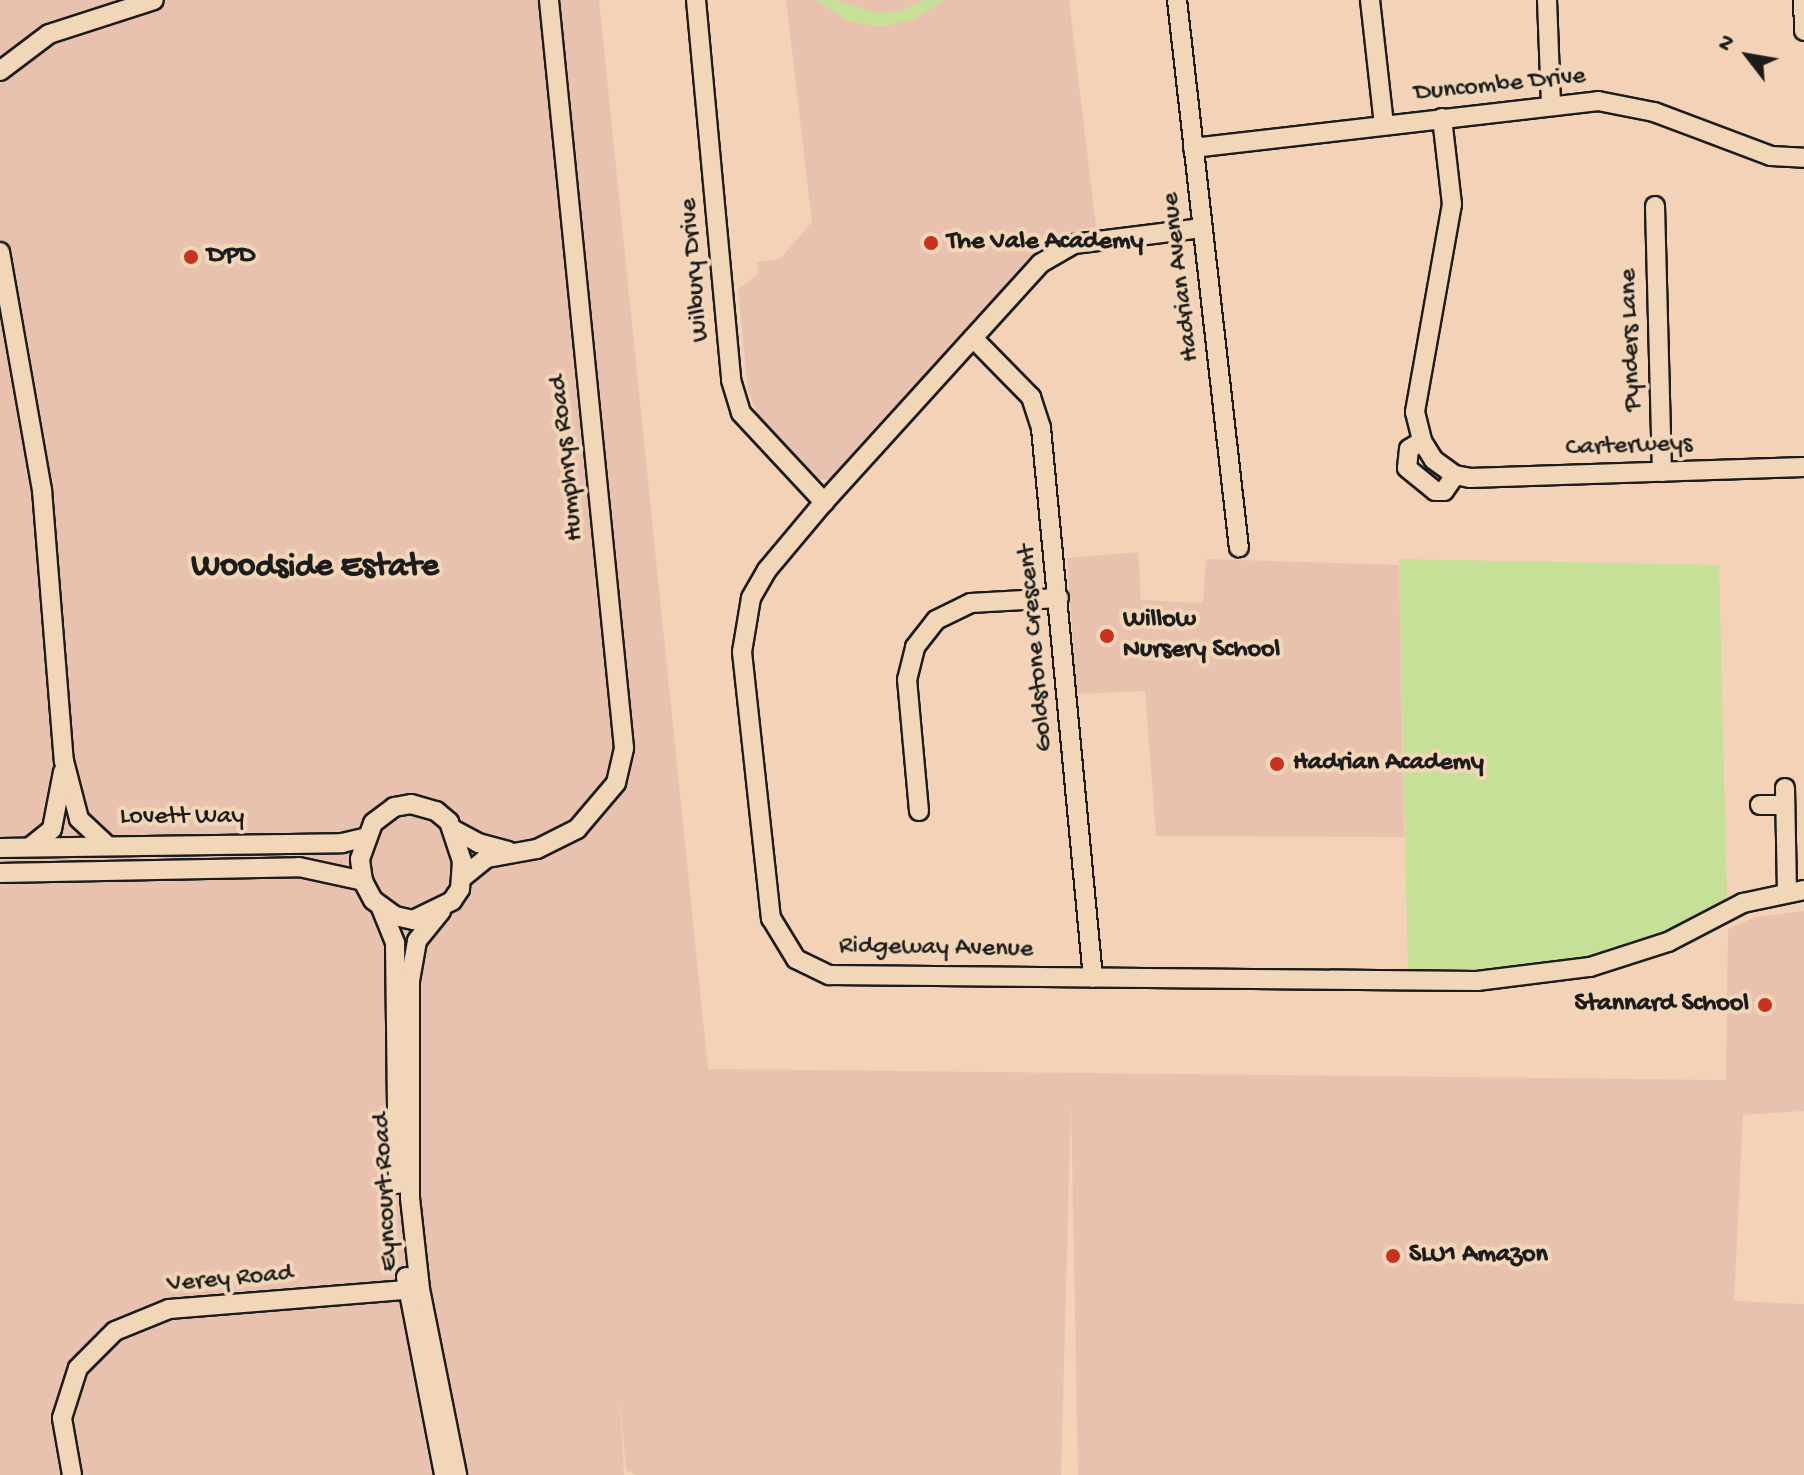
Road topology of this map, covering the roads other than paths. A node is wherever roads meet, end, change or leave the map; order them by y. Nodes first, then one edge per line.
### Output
1 (154, 0) edge
2 (549, 0) edge
3 (696, 0) edge
4 (1177, 0) edge
5 (1370, 0) edge
6 (1547, 0) edge
7 (1803, 0) edge
8 (1804, 31) edge
9 (0, 71) edge
10 (1551, 105) junction
11 (1442, 118) junction
12 (1384, 124) junction
13 (1193, 148) junction
14 (1804, 158) edge
15 (1655, 206) dead end
16 (1202, 228) junction
17 (0, 252) edge
18 (973, 338) junction
19 (1804, 467) edge
20 (1662, 472) junction
21 (824, 502) junction
22 (1239, 548) dead end
23 (1059, 598) junction
24 (64, 761) junction
25 (1760, 805) dead end
26 (919, 811) dead end
27 (454, 830) junction
28 (364, 838) junction
29 (106, 844) junction
30 (30, 847) junction
31 (0, 848) edge
32 (514, 853) junction
33 (0, 873) edge
34 (462, 878) junction
35 (363, 881) junction
36 (1796, 890) edge
37 (381, 908) junction
38 (441, 911) junction
39 (1093, 978) junction
40 (414, 1290) junction
41 (72, 1475) edge
42 (444, 1475) edge
43 (457, 1475) edge

1 - 9 street
2 - 32 street, Humphrys Road
3 - 21 street, Wilbury Drive
4 - 13 street, Hadrian Avenue
5 - 12 street
6 - 10 street
7 - 8 street
10 - 11 street, Duncombe Drive
10 - 14 street, Duncombe Drive
11 - 12 street, Duncombe Drive
11 - 20 street, Carterweys
12 - 13 street, Duncombe Drive
13 - 16 street, Hadrian Avenue
15 - 20 street, Pynders Lane
16 - 18 street, Ridgeway Avenue
16 - 22 street, Hadrian Avenue
17 - 24 street
18 - 21 street, Ridgeway Avenue
18 - 23 street, Goldstone Crescent
19 - 20 street, Carterweys
21 - 39 street, Ridgeway Avenue
23 - 26 street
23 - 39 street, Goldstone Crescent
24 - 29 street
24 - 30 street
25 - 36 street
27 - 28 street
27 - 32 street
27 - 34 street
28 - 29 street, Lovett Way
28 - 35 street
29 - 30 street, Lovett Way
30 - 31 street, Lovett Way
32 - 34 street, Humphrys Road
33 - 35 street, Lovett Way
34 - 38 street
35 - 37 street
36 - 39 street, Ridgeway Avenue
37 - 38 street
37 - 40 street, Eyncourt Road
38 - 40 street, Eyncourt Road
40 - 41 street, Verey Road
40 - 42 street, Eyncourt Road
40 - 43 street, Eyncourt Road

